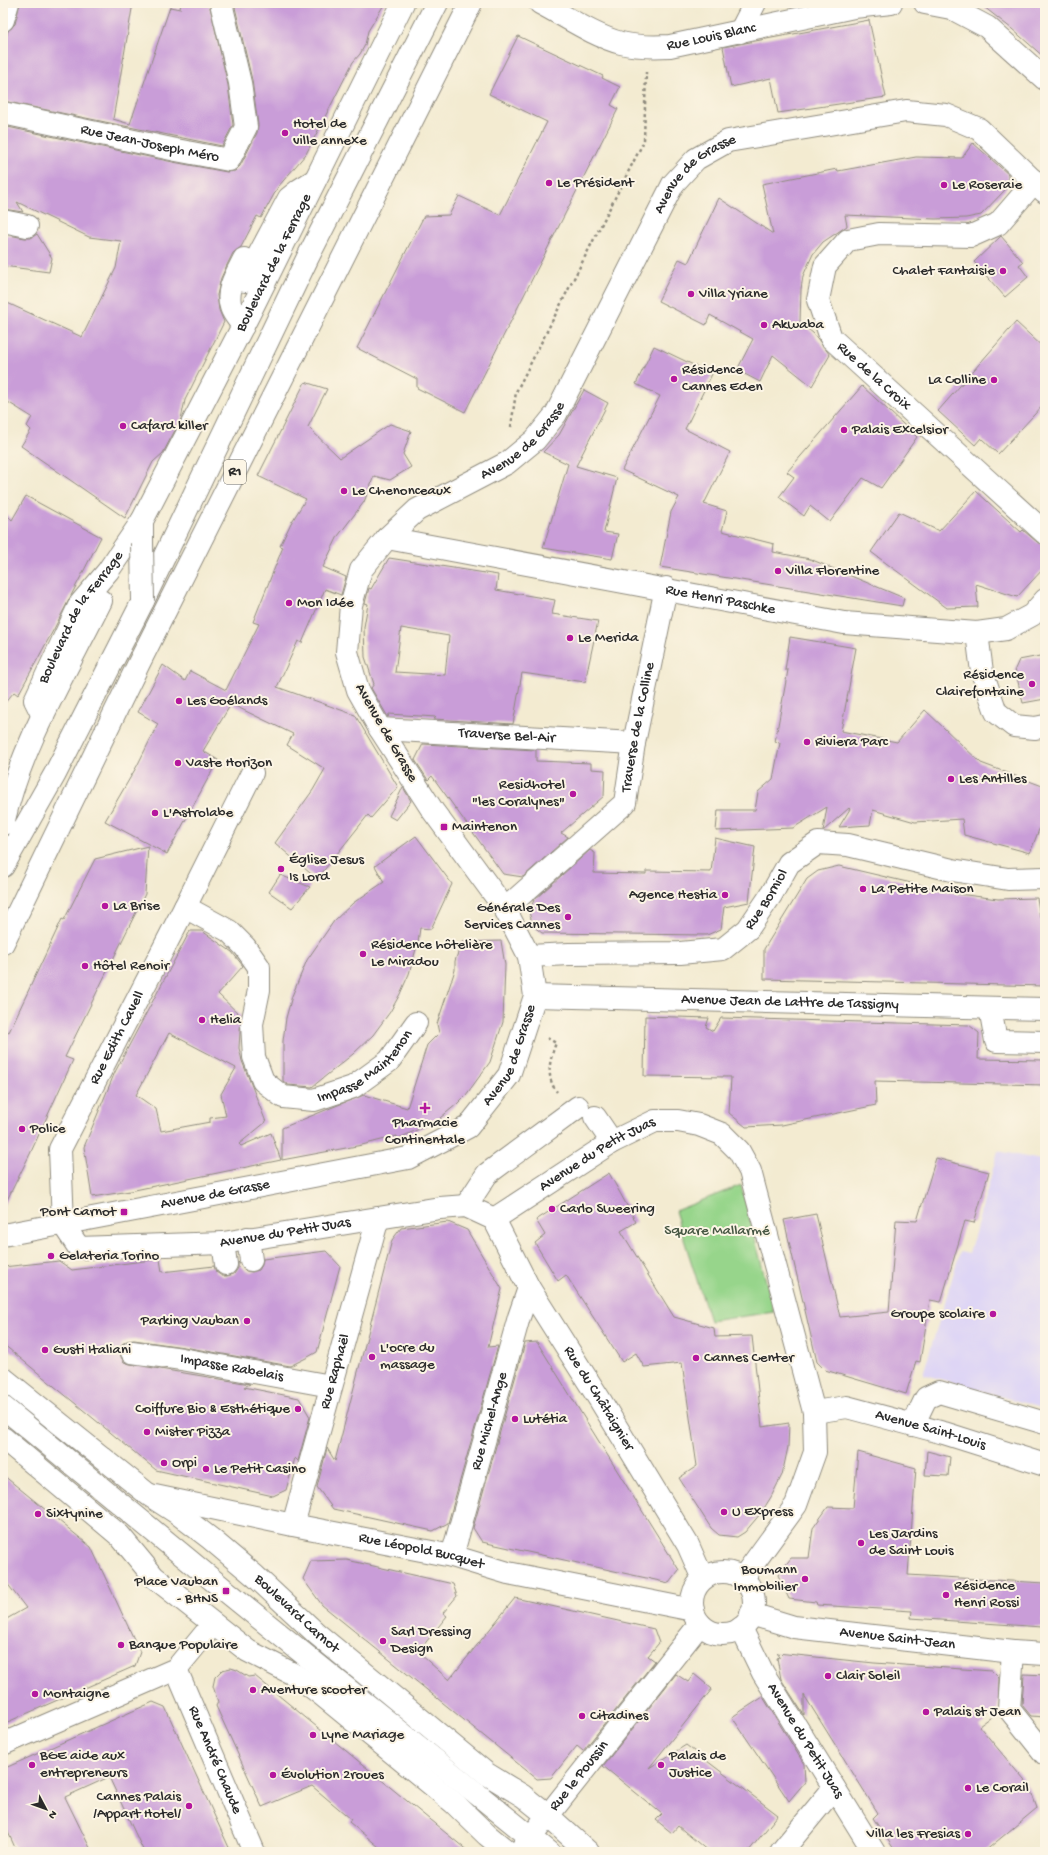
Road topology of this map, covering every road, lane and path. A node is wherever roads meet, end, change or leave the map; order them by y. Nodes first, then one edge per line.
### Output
1 (8, 3) edge
2 (221, 3) edge
3 (403, 3) edge
4 (437, 3) edge
5 (471, 3) edge
6 (540, 3) edge
7 (755, 3) edge
8 (891, 3) edge
9 (925, 3) edge
10 (3, 20) edge
11 (740, 32) junction
12 (647, 47) junction
13 (1045, 78) edge
14 (3, 113) edge
15 (316, 180) junction
16 (1040, 186) edge
17 (3, 221) edge
18 (27, 226) dead end
19 (259, 228) dead end
20 (245, 281) dead end
21 (243, 326) junction
22 (515, 456) junction
23 (142, 521) junction
24 (1045, 533) edge
25 (388, 538) junction
26 (666, 588) junction
27 (143, 600) junction
28 (1045, 600) edge
29 (101, 601) dead end
30 (976, 633) junction
31 (43, 716) junction
32 (1045, 726) edge
33 (380, 729) junction
34 (634, 743) junction
35 (252, 773) dead end
36 (3, 824) edge
37 (3, 866) edge
38 (1045, 878) edge
39 (185, 907) junction
40 (505, 909) junction
41 (3, 942) edge
42 (529, 956) junction
43 (536, 996) junction
44 (990, 1008) junction
45 (1045, 1009) edge
46 (416, 1023) dead end
47 (1045, 1042) edge
48 (556, 1043) dead end
49 (558, 1093) dead end
50 (612, 1142) junction
51 (466, 1206) junction
52 (378, 1218) junction
53 (494, 1219) junction
54 (63, 1224) junction
55 (3, 1235) edge
56 (248, 1238) junction
57 (223, 1243) junction
58 (251, 1260) dead end
59 (226, 1264) dead end
60 (529, 1288) junction
61 (132, 1352) dead end
62 (3, 1378) edge
63 (331, 1386) junction
64 (7, 1412) edge
65 (814, 1412) junction
66 (1045, 1423) edge
67 (914, 1425) junction
68 (3, 1438) edge
69 (1045, 1465) edge
70 (150, 1495) junction
71 (293, 1525) junction
72 (452, 1556) junction
73 (703, 1579) junction
74 (742, 1579) junction
75 (696, 1617) junction
76 (746, 1621) junction
77 (213, 1624) junction
78 (1013, 1652) junction
79 (1045, 1654) edge
80 (176, 1669) junction
81 (3, 1744) edge
82 (1045, 1754) edge
83 (834, 1788) junction
84 (548, 1816) junction
85 (525, 1845) edge
86 (254, 1852) edge
87 (508, 1852) edge
88 (549, 1852) edge
89 (588, 1852) edge
90 (781, 1852) edge
91 (874, 1852) edge

1 - 10 main road
2 - 14 main road, Rue Jean-Joseph Méro
3 - 15 main road, Boulevard de la Ferrage
4 - 27 main road, R1
5 - 41 main road, R1
6 - 12 main road, Rue Louis Blanc
7 - 11 main road
8 - 11 main road, Rue Louis Blanc
9 - 13 main road
11 - 12 main road, Rue Louis Blanc
12 - 22 path
15 - 20 main road
15 - 21 main road, Boulevard de la Ferrage
16 - 22 main road, Avenue de Grasse
16 - 24 main road, Rue de la Croix
17 - 18 main road
19 - 21 main road
21 - 23 main road, Boulevard de la Ferrage
22 - 25 main road, Avenue de Grasse
23 - 27 main road, Boulevard de la Ferrage, bridge
23 - 31 main road, Boulevard de la Ferrage
25 - 26 main road, Rue Henri Paschke
25 - 33 main road, Avenue de Grasse
26 - 30 main road, Rue Henri Paschke
26 - 34 main road, Traverse de la Colline
27 - 37 main road, R1
28 - 30 main road, Rue Henri Paschke
29 - 31 main road
30 - 32 main road
31 - 36 main road
33 - 34 main road, Traverse Bel-Air
33 - 40 main road, Avenue de Grasse
34 - 40 main road, Traverse de la Colline
35 - 39 main road, Rue Edith Cavell
38 - 42 main road, Rue Borniol
39 - 46 main road, Impasse Maintenon
39 - 54 main road, Rue Edith Cavell
40 - 42 main road, Avenue de Grasse
42 - 43 main road, Avenue de Grasse
43 - 44 main road, Avenue Jean de Lattre de Tassigny
43 - 54 main road, Avenue de Grasse
44 - 45 main road, Avenue Jean de Lattre de Tassigny
44 - 47 main road
48 - 49 path
50 - 51 main road
50 - 53 main road, Avenue du Petit Juas
50 - 65 main road, Avenue du Petit Juas
51 - 52 main road, Avenue du Petit Juas
51 - 53 main road, Avenue du Petit Juas
52 - 56 main road, Avenue du Petit Juas
52 - 63 main road, Rue Raphaël
53 - 60 main road, Rue du Châtaignier
54 - 55 main road, Avenue de Grasse
54 - 57 main road, Avenue du Petit Juas
56 - 57 main road, Avenue du Petit Juas
56 - 58 main road
57 - 59 main road
60 - 72 main road, Rue Michel-Ange
60 - 73 main road, Rue du Châtaignier
61 - 63 main road, Impasse Rabelais
62 - 70 main road, Boulevard Carnot
63 - 71 main road, Rue Raphaël
64 - 85 main road
65 - 67 main road, Avenue Saint-Louis
65 - 74 main road, Avenue du Petit Juas
66 - 67 main road
67 - 69 main road, Avenue Saint-Louis
68 - 77 main road
70 - 71 main road, Rue Léopold Bucquet
70 - 84 main road, Boulevard Carnot
71 - 72 main road, Rue Léopold Bucquet
72 - 75 main road, Rue Léopold Bucquet
73 - 74 main road
73 - 75 main road
74 - 76 main road
75 - 76 main road
75 - 84 main road, Rue le Poussin
76 - 78 main road, Avenue Saint-Jean
76 - 83 main road, Avenue du Petit Juas
77 - 80 main road
77 - 87 main road
78 - 79 main road, Avenue Saint-Jean
78 - 82 main road
80 - 81 main road
80 - 86 main road, Rue André Chaude
83 - 90 main road
83 - 91 main road, Avenue du Petit Juas
84 - 85 main road, Rue le Poussin
84 - 89 main road, Boulevard Carnot
85 - 88 main road

